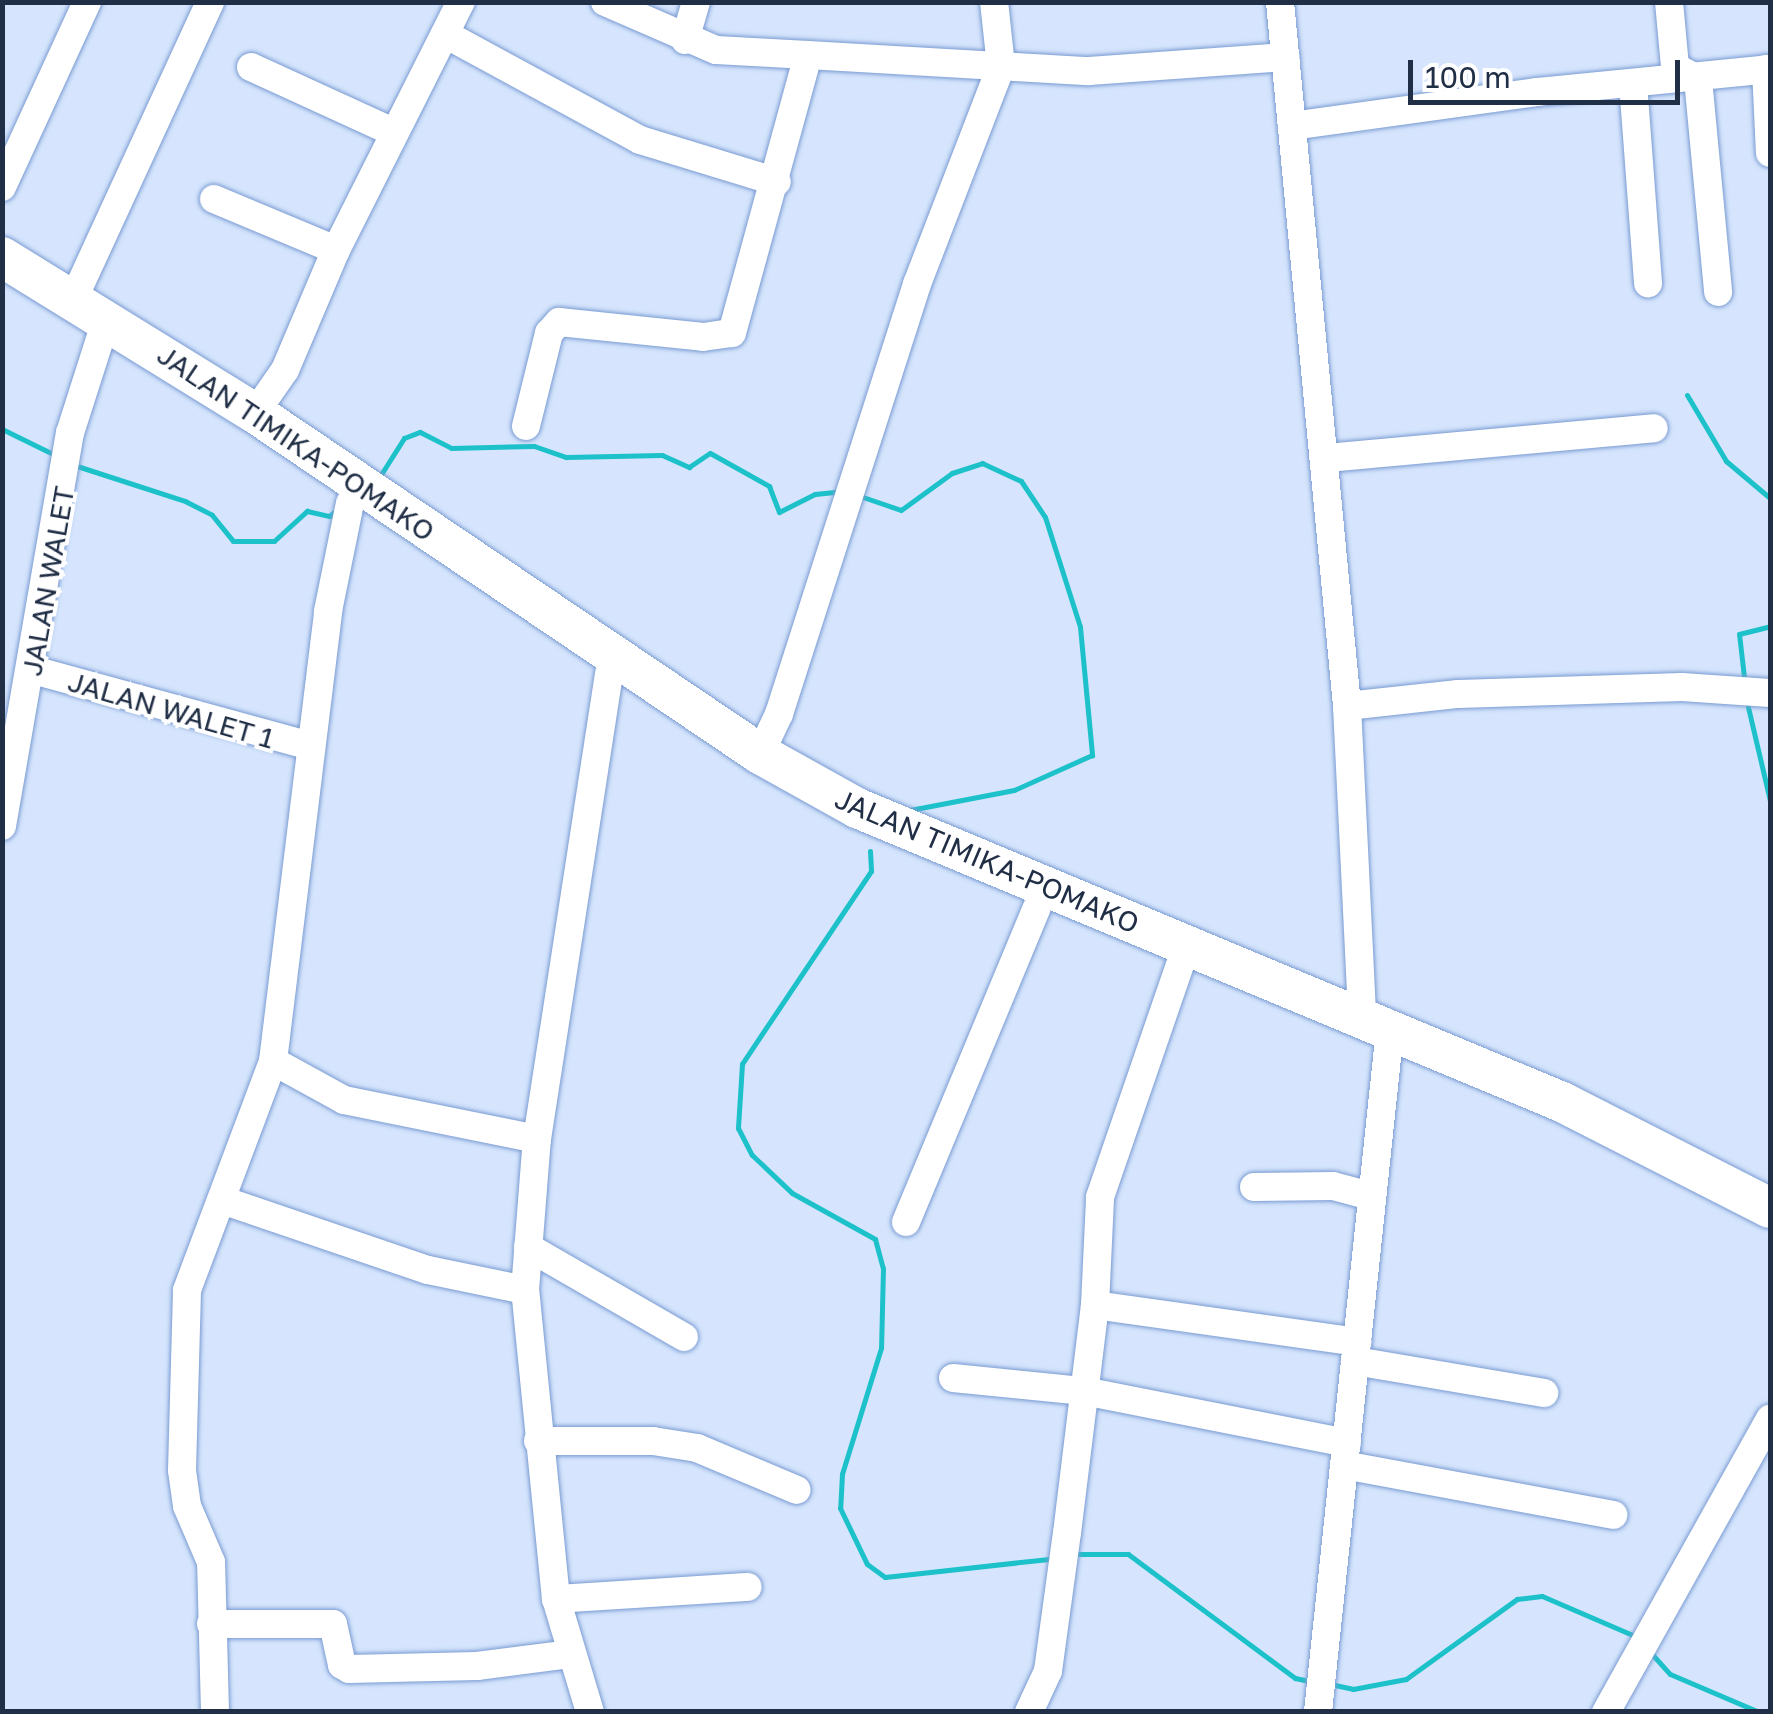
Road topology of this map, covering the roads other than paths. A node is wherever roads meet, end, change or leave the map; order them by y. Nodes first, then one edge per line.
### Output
1 (87, 2) edge
2 (210, 2) edge
3 (461, 2) edge
4 (605, 2) edge
5 (696, 2) edge
6 (994, 2) edge
7 (1280, 2) edge
8 (1669, 2) edge
9 (445, 34) junction
10 (685, 40) junction
11 (808, 55) junction
12 (1286, 57) junction
13 (1001, 66) junction
14 (250, 67) dead end
15 (1768, 69) edge
16 (1698, 79) junction
17 (1632, 83) junction
18 (1292, 126) junction
19 (395, 133) junction
20 (1770, 152) edge
21 (777, 182) junction
22 (2, 188) edge
23 (214, 199) dead end
24 (336, 250) junction
25 (2, 257) edge
26 (2, 280) edge
27 (1648, 284) dead end
28 (1718, 292) dead end
29 (74, 298) junction
30 (100, 339) junction
31 (255, 413) junction
32 (526, 426) dead end
33 (1654, 428) dead end
34 (1327, 458) junction
35 (350, 502) junction
36 (427, 543) junction
37 (32, 670) junction
38 (609, 674) junction
39 (1770, 693) edge
40 (1348, 706) junction
41 (310, 746) junction
42 (760, 754) junction
43 (2, 826) edge
44 (1037, 908) junction
45 (1180, 965) junction
46 (1375, 1033) junction
47 (273, 1061) junction
48 (537, 1139) junction
49 (1254, 1187) dead end
50 (1370, 1196) junction
51 (225, 1201) junction
52 (1770, 1208) edge
53 (906, 1222) dead end
54 (1770, 1226) edge
55 (528, 1247) junction
56 (525, 1290) junction
57 (1095, 1306) junction
58 (684, 1337) dead end
59 (1356, 1351) junction
60 (953, 1378) dead end
61 (1084, 1391) junction
62 (1544, 1393) dead end
63 (1770, 1419) edge
64 (538, 1441) junction
65 (1346, 1454) junction
66 (797, 1490) dead end
67 (1613, 1515) dead end
68 (748, 1587) dead end
69 (556, 1599) junction
70 (210, 1624) junction
71 (569, 1654) junction
72 (1320, 1692) edge
73 (215, 1712) edge
74 (590, 1712) edge
75 (1029, 1712) edge
76 (1606, 1712) edge

1 - 22 street
2 - 29 street
3 - 9 street
4 - 10 street
5 - 10 street
6 - 13 street
7 - 12 street
8 - 16 street
9 - 19 street
9 - 21 street
10 - 11 street
11 - 13 street
11 - 21 street
12 - 13 street
12 - 18 street
13 - 42 street
14 - 19 street
15 - 16 street
15 - 20 street
16 - 17 street
16 - 28 street
17 - 18 street
17 - 27 street
18 - 34 street
19 - 24 street
21 - 32 street
23 - 24 street
24 - 31 street
25 - 29 highway, JALAN TIMIKA-POMAKO
26 - 30 highway, JALAN TIMIKA-POMAKO
29 - 31 highway, JALAN TIMIKA-POMAKO
30 - 35 highway, JALAN TIMIKA-POMAKO
30 - 37 street, JALAN WALET
31 - 36 highway, JALAN TIMIKA-POMAKO
33 - 34 street
34 - 40 street
35 - 36 highway, JALAN TIMIKA-POMAKO
35 - 41 street
36 - 38 highway, JALAN TIMIKA-POMAKO
36 - 42 highway, JALAN TIMIKA-POMAKO
37 - 41 street, JALAN WALET 1
37 - 43 street, JALAN WALET
38 - 44 highway, JALAN TIMIKA-POMAKO
38 - 48 street
39 - 40 street
40 - 46 street
41 - 47 street
42 - 46 highway, JALAN TIMIKA-POMAKO
44 - 45 highway, JALAN TIMIKA-POMAKO
44 - 53 street
45 - 46 highway, JALAN TIMIKA-POMAKO
45 - 57 street
46 - 50 street
46 - 52 highway, JALAN TIMIKA-POMAKO
46 - 54 highway, JALAN TIMIKA-POMAKO
47 - 48 street
47 - 51 street
48 - 55 street
49 - 50 street
50 - 59 street
51 - 56 street
51 - 70 street
55 - 56 street
55 - 58 street
56 - 64 street
57 - 59 street
57 - 61 street
59 - 62 street
59 - 65 street
60 - 61 street
61 - 65 street
61 - 75 street
63 - 76 street
64 - 66 street
64 - 69 street
65 - 67 street
65 - 72 street
68 - 69 street
69 - 71 street
70 - 71 street
70 - 73 street
71 - 74 street

